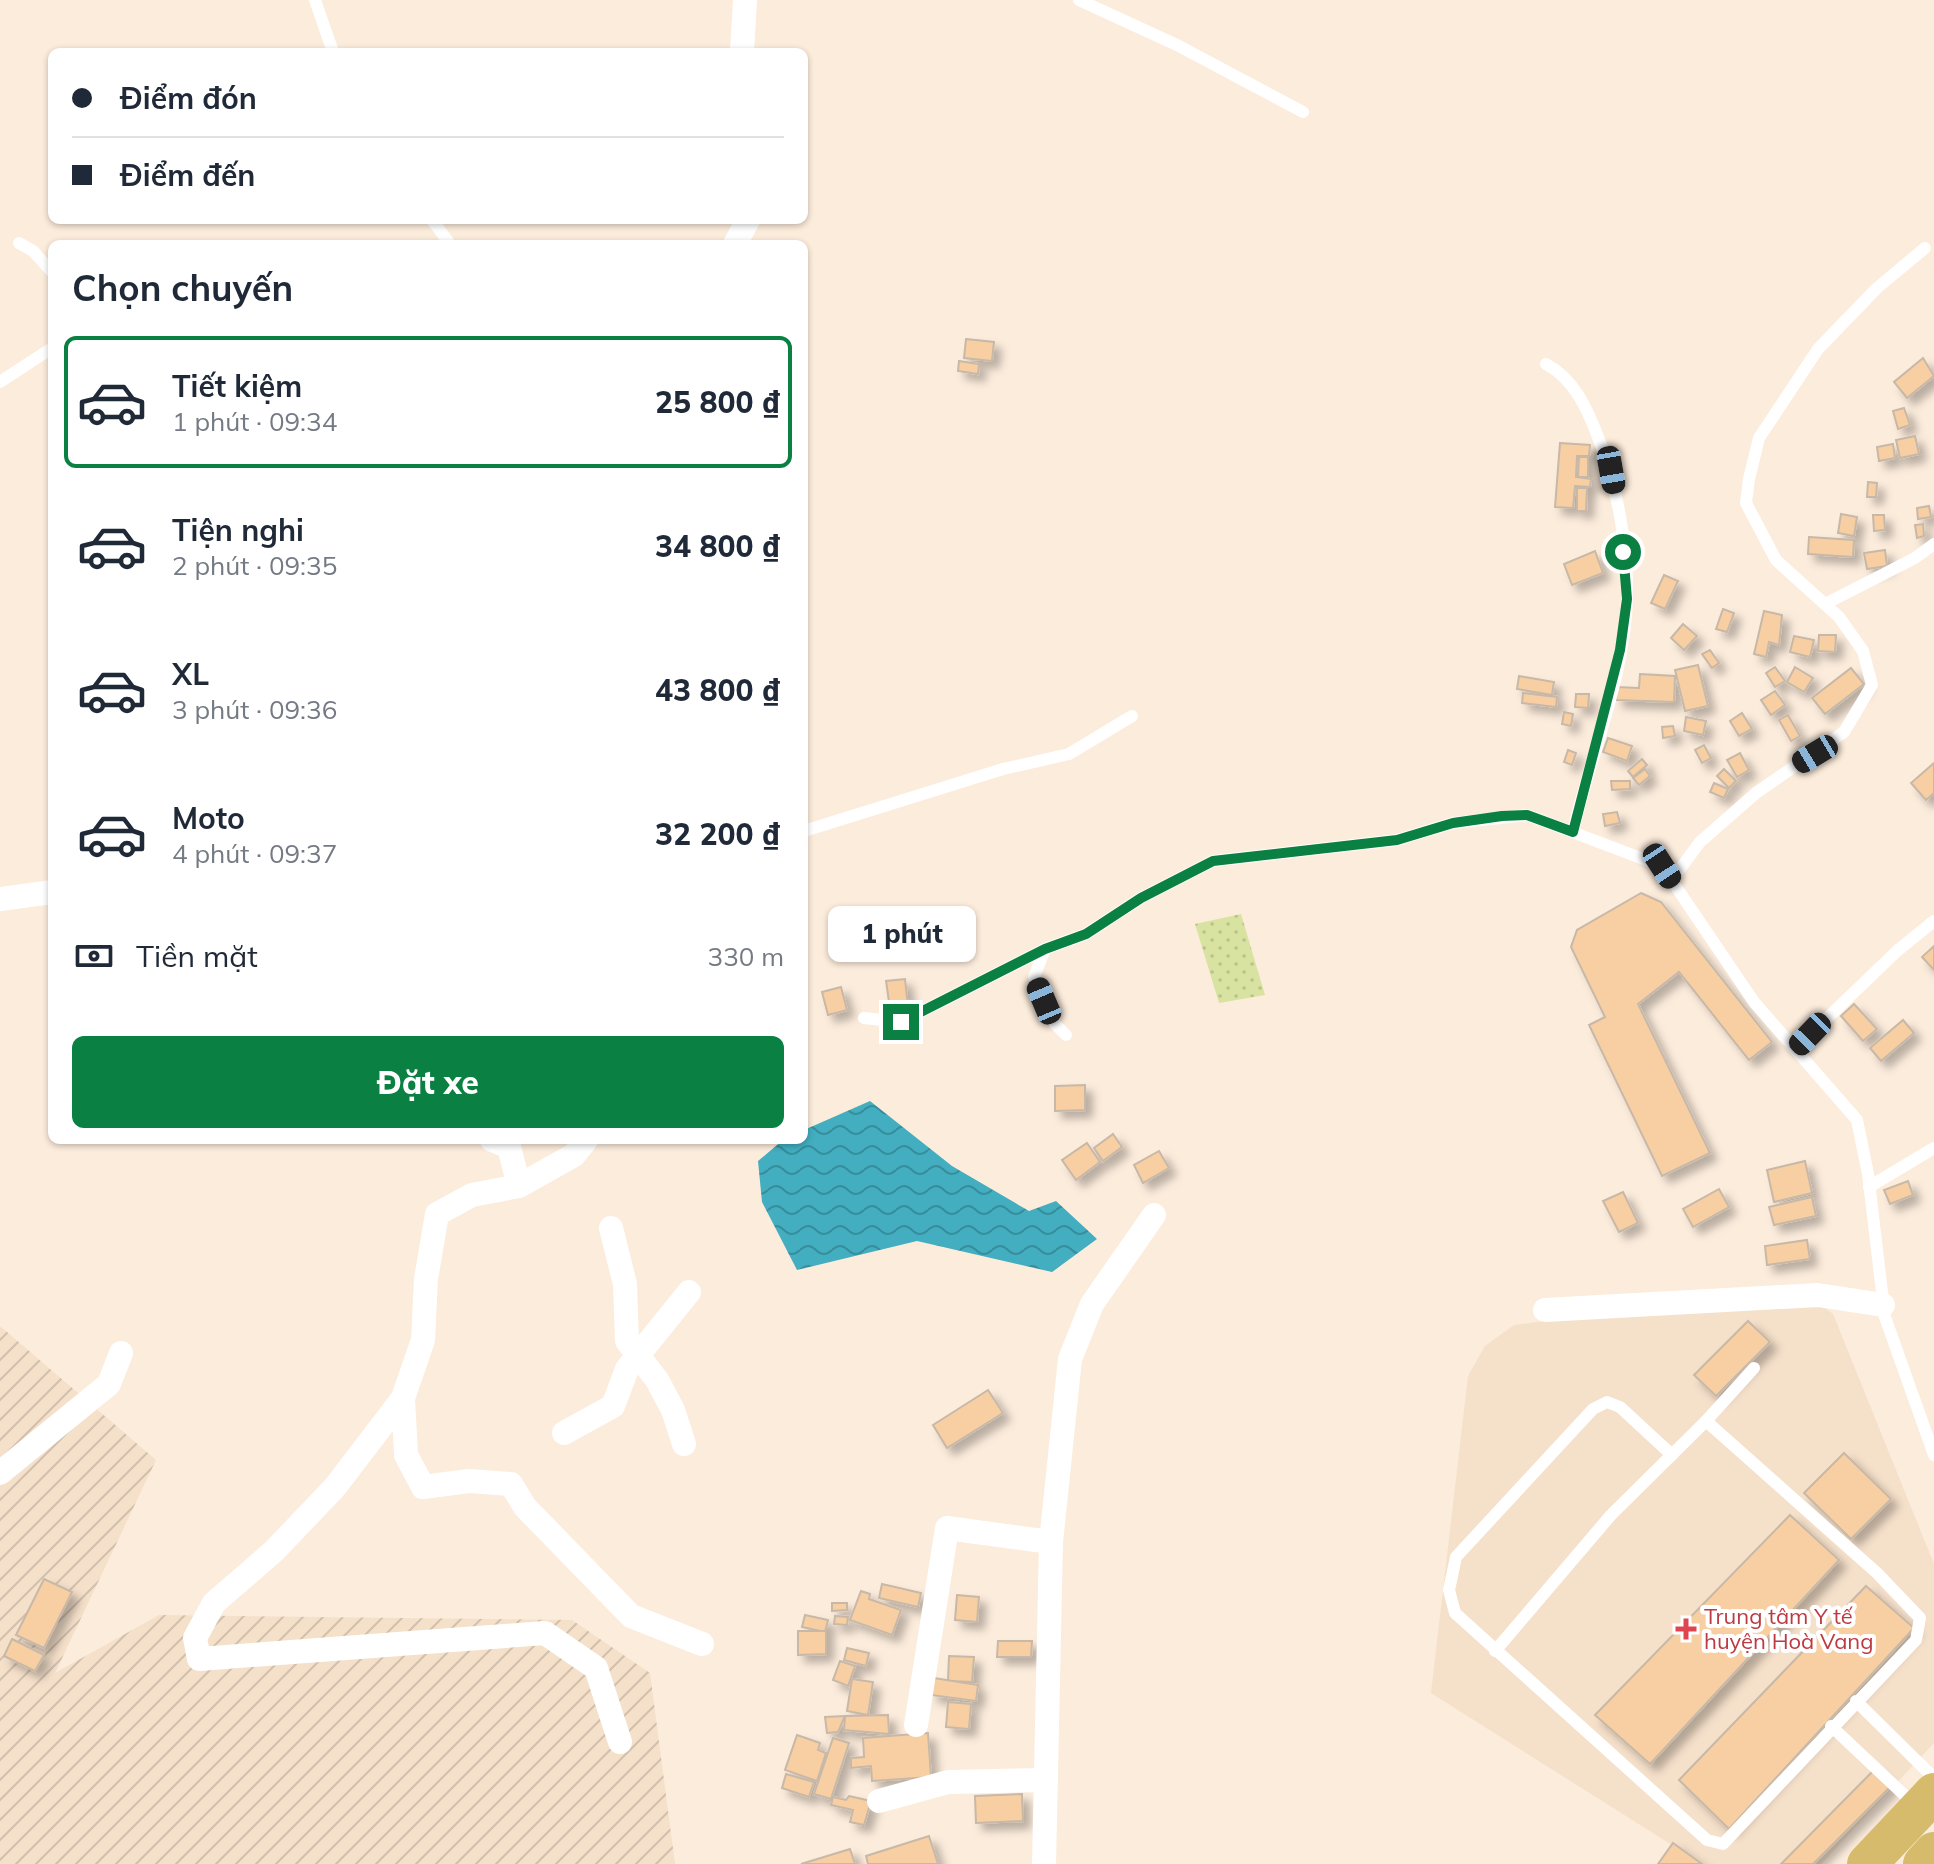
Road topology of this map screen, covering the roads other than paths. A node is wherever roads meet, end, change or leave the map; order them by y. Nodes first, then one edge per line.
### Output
1 (315, 0) edge
2 (745, 0) edge
3 (1079, 0) edge
4 (332, 48) edge
5 (742, 48) edge
6 (1303, 112) dead end
7 (19, 243) dead end
8 (1925, 248) dead end
9 (48, 268) edge
10 (48, 351) edge
11 (1546, 364) dead end
12 (0, 382) edge
13 (1934, 544) edge
14 (1825, 604) junction
15 (1132, 716) dead end
16 (808, 830) edge
17 (1573, 832) junction
18 (1671, 881) junction
19 (48, 893) edge
20 (0, 899) edge
21 (1934, 921) edge
22 (1045, 949) junction
23 (864, 1018) dead end
24 (1066, 1035) dead end
25 (1795, 1049) junction
26 (502, 1144) edge
27 (583, 1144) edge
28 (1934, 1148) edge
29 (519, 1186) junction
30 (1869, 1187) junction
31 (1154, 1215) dead end
32 (611, 1228) dead end
33 (689, 1292) dead end
34 (1883, 1305) junction
35 (1545, 1310) dead end
36 (121, 1353) dead end
37 (639, 1356) junction
38 (1754, 1368) dead end
39 (403, 1398) junction
40 (1706, 1421) junction
41 (564, 1433) dead end
42 (684, 1444) dead end
43 (1672, 1455) junction
44 (1934, 1455) edge
45 (0, 1473) edge
46 (1051, 1542) junction
47 (702, 1644) dead end
48 (1495, 1651) junction
49 (1856, 1701) junction
50 (916, 1725) dead end
51 (1831, 1726) junction
52 (620, 1742) dead end
53 (1046, 1780) junction
54 (1929, 1793) edge
55 (879, 1801) dead end
56 (1934, 1852) edge
57 (1044, 1864) edge
58 (1867, 1864) edge
59 (1923, 1864) edge

1 - 4 lane
2 - 5 street
3 - 6 lane
7 - 9 lane
8 - 14 lane
10 - 12 lane
11 - 17 lane
13 - 14 lane
14 - 18 lane
15 - 16 lane
17 - 18 lane
17 - 22 lane
18 - 25 lane
19 - 20 street
21 - 25 lane
22 - 23 lane
22 - 24 lane
25 - 30 lane
26 - 29 street
27 - 29 street
28 - 30 lane
29 - 39 street
30 - 34 lane
31 - 46 street
32 - 37 street
33 - 37 street
34 - 35 street
34 - 44 lane
36 - 45 street
37 - 41 street
37 - 42 street
38 - 40 lane
39 - 47 street
39 - 52 street
40 - 43 lane
40 - 49 lane
43 - 48 lane
43 - 48 lane
46 - 50 street
46 - 53 street
48 - 51 lane
49 - 51 lane
49 - 54 lane
51 - 54 lane
53 - 55 street
53 - 57 street
54 - 58 highway
56 - 59 highway

